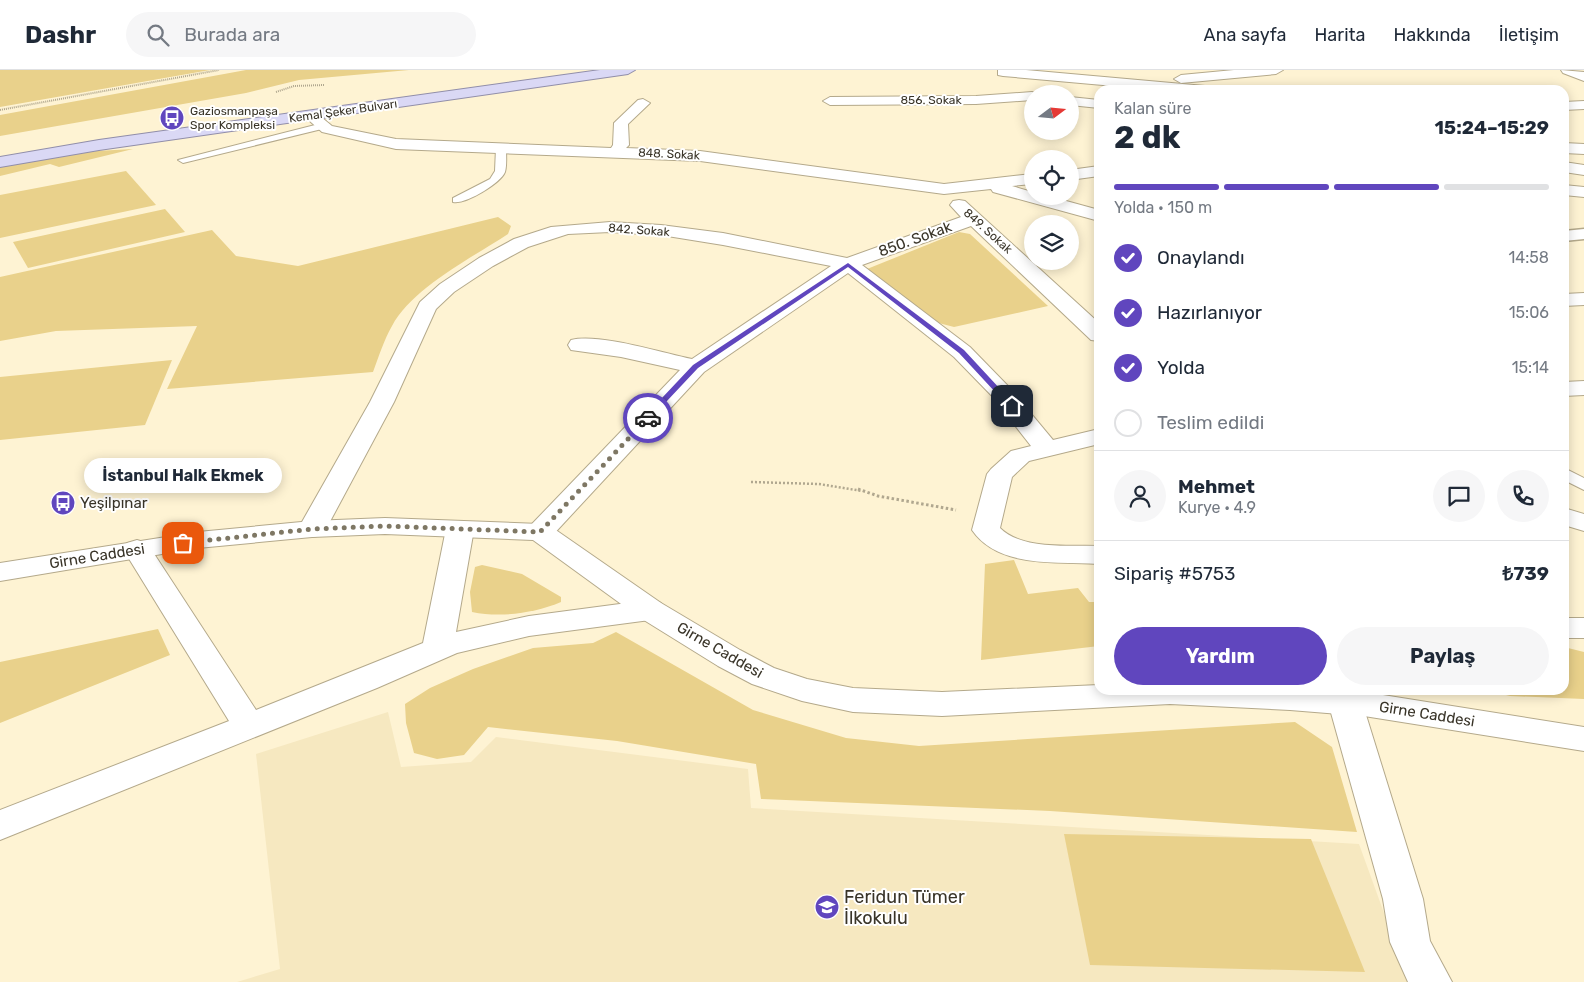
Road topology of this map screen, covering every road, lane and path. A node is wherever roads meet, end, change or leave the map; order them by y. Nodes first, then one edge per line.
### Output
1 (219, 70) edge
2 (576, 70) edge
3 (628, 70) edge
4 (1276, 70) edge
5 (1568, 70) edge
6 (1003, 71) edge
7 (1233, 72) edge
8 (1584, 77) edge
9 (1127, 84) junction
10 (1140, 85) edge
11 (1258, 85) edge
12 (1024, 92) edge
13 (1024, 97) edge
14 (830, 101) dead end
15 (1079, 102) edge
16 (642, 103) dead end
17 (1094, 103) edge
18 (1584, 105) edge
19 (1569, 106) edge
20 (0, 110) edge
21 (310, 115) junction
22 (323, 126) junction
23 (500, 148) junction
24 (1569, 148) edge
25 (1584, 149) edge
26 (0, 152) edge
27 (616, 152) junction
28 (183, 160) dead end
29 (0, 162) edge
30 (1569, 168) edge
31 (1584, 170) edge
32 (1094, 173) edge
33 (1079, 174) edge
34 (1024, 180) edge
35 (986, 185) junction
36 (944, 189) junction
37 (1569, 190) edge
38 (1584, 192) edge
39 (457, 200) dead end
40 (1094, 215) edge
41 (972, 218) junction
42 (1584, 234) edge
43 (1569, 236) edge
44 (848, 264) junction
45 (1584, 299) edge
46 (1569, 300) edge
47 (1094, 330) edge
48 (579, 345) dead end
49 (696, 367) junction
50 (1584, 388) edge
51 (1569, 389) edge
52 (1094, 437) edge
53 (1047, 449) junction
54 (1569, 476) edge
55 (751, 482) dead end
56 (1584, 485) edge
57 (989, 516) junction
58 (1569, 518) edge
59 (1584, 523) edge
60 (312, 529) junction
61 (460, 529) junction
62 (540, 532) junction
63 (137, 549) junction
64 (1094, 555) edge
65 (0, 572) edge
66 (650, 610) junction
67 (1569, 628) edge
68 (1584, 628) edge
69 (436, 650) junction
70 (1129, 695) edge
71 (1209, 695) edge
72 (1346, 702) junction
73 (249, 726) junction
74 (1584, 739) edge
75 (0, 825) edge
76 (1431, 982) edge

1 - 20 path
2 - 26 main road, Kemal Şeker Bulvarı
3 - 21 main road, Kemal Şeker Bulvarı
4 - 7 street
5 - 8 street
6 - 9 street
6 - 12 street
7 - 9 street
7 - 11 street
9 - 10 street
13 - 14 street, 856. Sokak
15 - 17 street
16 - 27 street
18 - 19 street
21 - 22 street, 848. Sokak
21 - 29 main road, Kemal Şeker Bulvarı
22 - 23 street, 848. Sokak
22 - 28 lane
23 - 27 street, 848. Sokak
23 - 39 lane
24 - 25 street
27 - 36 street, 848. Sokak
30 - 31 street
32 - 33 street
34 - 35 street, 848. Sokak
35 - 36 street, 848. Sokak
35 - 40 street
36 - 41 street, 849. Sokak
37 - 38 street
41 - 44 street, 850. Sokak
41 - 47 street, 849. Sokak
42 - 43 street
44 - 49 street, 850. Sokak
44 - 53 street, 842. Sokak
44 - 60 street, 842. Sokak
45 - 46 street
48 - 49 street
49 - 62 street, 850. Sokak
50 - 51 street
52 - 53 street
53 - 57 street
54 - 56 lane
55 - 57 path
57 - 64 street
58 - 59 street
60 - 61 street, Girne Caddesi
60 - 63 street, Girne Caddesi
61 - 62 street, Girne Caddesi
61 - 69 street
62 - 66 street, Girne Caddesi
63 - 65 street, Girne Caddesi
63 - 73 street
66 - 69 street
66 - 70 street, Girne Caddesi
67 - 68 street
69 - 73 street
71 - 72 street, Girne Caddesi
72 - 74 street, Girne Caddesi
72 - 76 street
73 - 75 street

